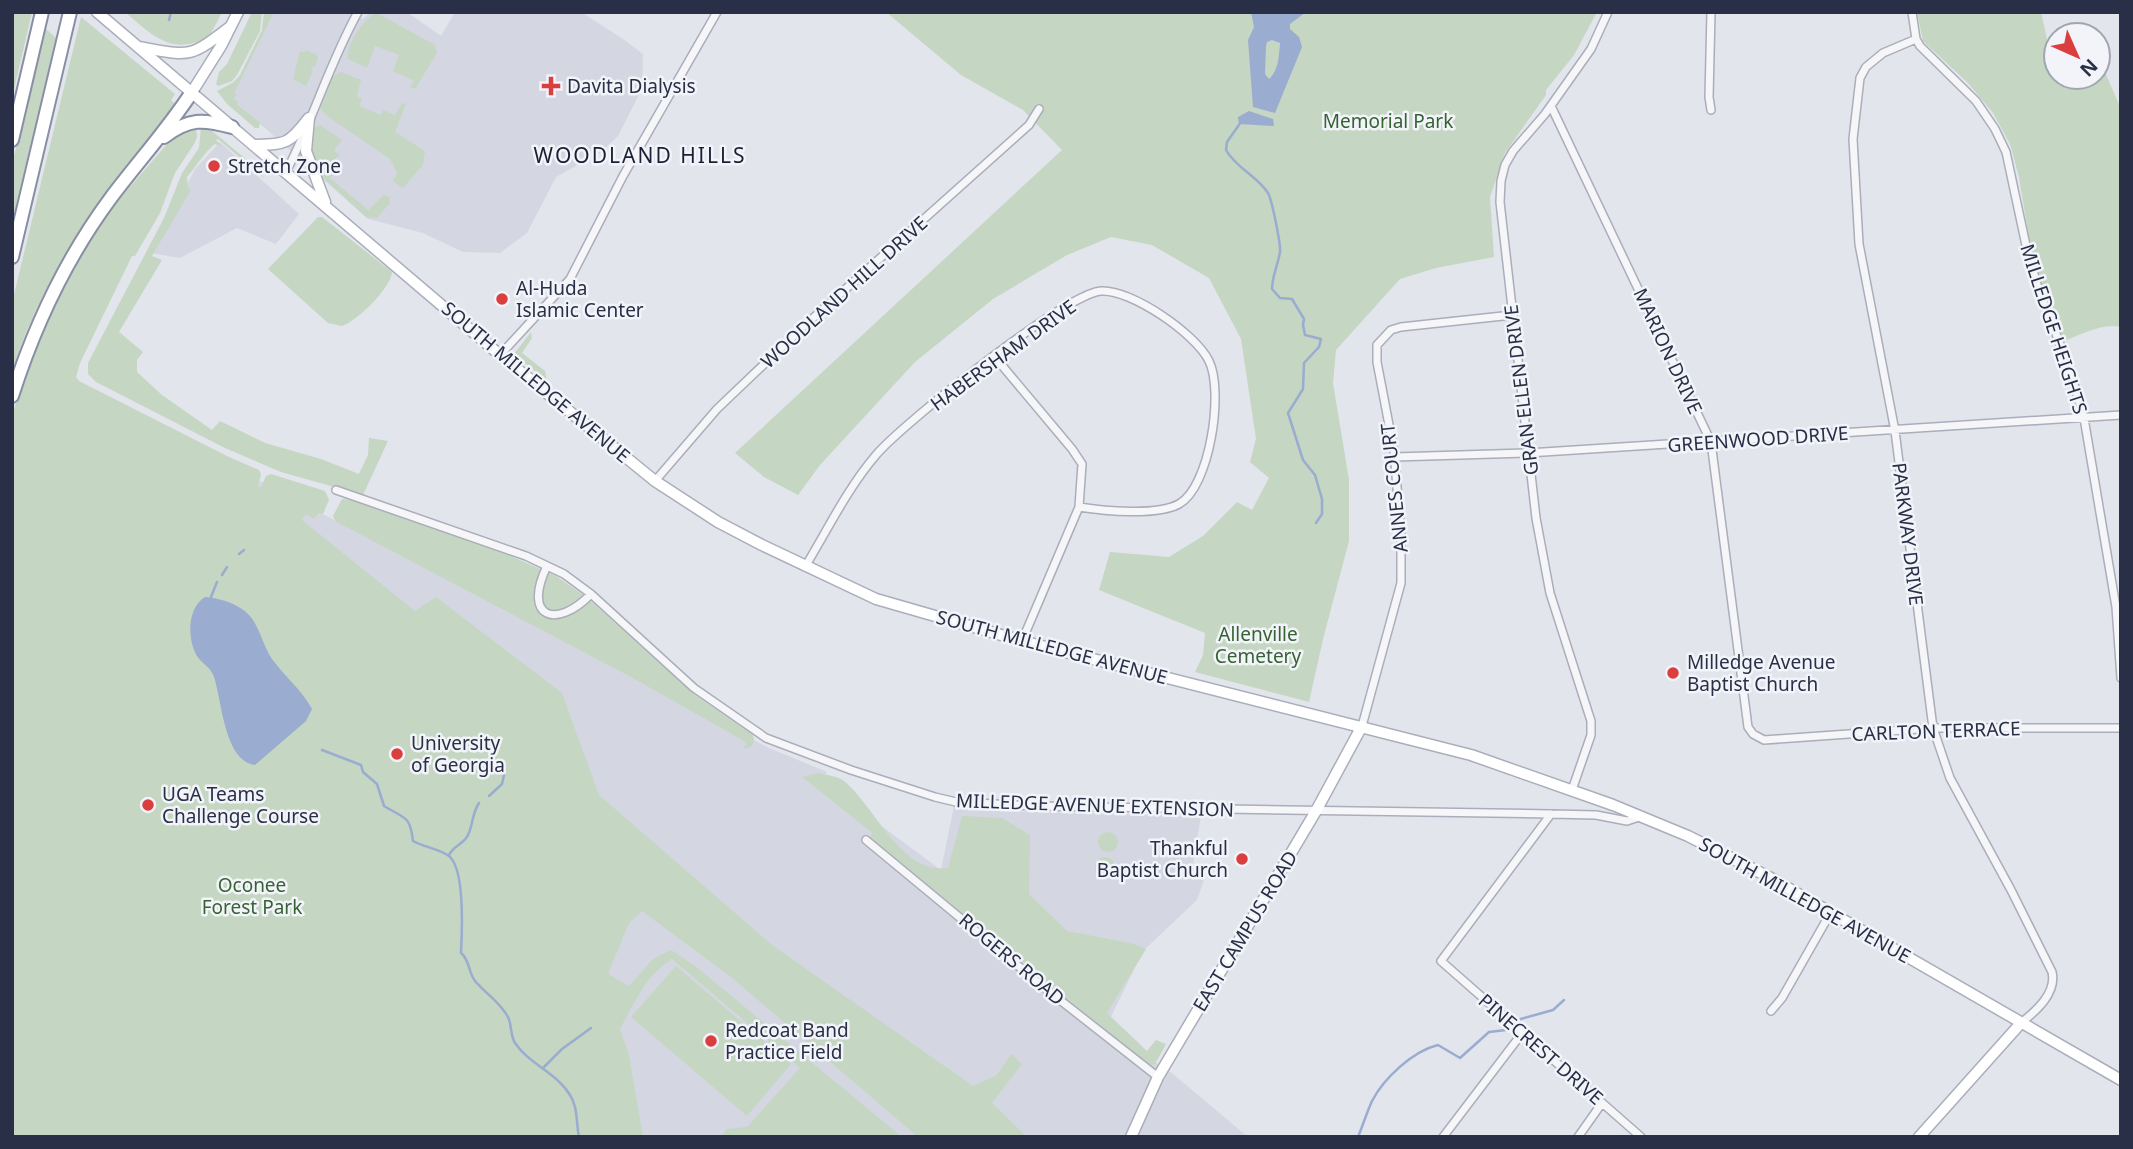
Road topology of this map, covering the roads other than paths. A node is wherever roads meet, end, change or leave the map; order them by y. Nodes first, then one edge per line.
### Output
1 (70, 12) edge
2 (97, 12) edge
3 (238, 12) edge
4 (358, 12) edge
5 (717, 12) edge
6 (1608, 12) edge
7 (1711, 12) edge
8 (1912, 12) edge
9 (41, 14) edge
10 (230, 27) junction
11 (1916, 39) junction
12 (139, 47) junction
13 (192, 92) junction
14 (1551, 106) junction
15 (1039, 109) dead end
16 (1711, 110) dead end
17 (309, 118) junction
18 (232, 127) junction
19 (12, 140) edge
20 (153, 145) junction
21 (253, 145) junction
22 (286, 172) junction
23 (326, 206) junction
24 (12, 257) edge
25 (1512, 315) junction
26 (500, 355) junction
27 (994, 356) junction
28 (12, 396) edge
29 (2121, 415) edge
30 (2084, 418) junction
31 (1895, 431) junction
32 (1711, 442) junction
33 (1528, 453) junction
34 (1395, 457) junction
35 (655, 481) junction
36 (336, 490) dead end
37 (1079, 507) junction
38 (547, 566) junction
39 (805, 567) junction
40 (592, 594) junction
41 (1022, 641) junction
42 (2121, 678) edge
43 (1362, 726) junction
44 (1933, 728) junction
45 (2121, 728) edge
46 (1753, 734) joint
47 (1572, 790) junction
48 (1316, 811) junction
49 (1551, 814) junction
50 (1642, 816) junction
51 (866, 840) dead end
52 (1831, 912) junction
53 (1771, 1011) dead end
54 (2021, 1023) junction
55 (1523, 1032) junction
56 (1158, 1077) junction
57 (2121, 1080) edge
58 (1602, 1103) junction
59 (1922, 1136) edge
60 (1131, 1137) edge
61 (1443, 1137) edge
62 (1578, 1137) edge
63 (1641, 1137) edge

1 - 24 highway
2 - 12 main road, SOUTH MILLEDGE AVENUE
3 - 10 main road
4 - 17 street
5 - 26 street
6 - 14 street, GRAN ELLEN DRIVE
7 - 16 street
8 - 11 street
9 - 19 highway
10 - 12 main road
10 - 13 main road
11 - 30 street, MILLEDGE HEIGHTS
11 - 31 street, PARKWAY DRIVE
12 - 13 main road, SOUTH MILLEDGE AVENUE
13 - 18 main road, SOUTH MILLEDGE AVENUE
13 - 20 highway
14 - 25 street, GRAN ELLEN DRIVE
14 - 32 street, MARION DRIVE
15 - 35 street, WOODLAND HILL DRIVE
17 - 21 main road
17 - 22 street
17 - 23 main road
18 - 20 highway
18 - 21 main road, SOUTH MILLEDGE AVENUE
20 - 28 highway
21 - 22 main road, SOUTH MILLEDGE AVENUE
22 - 23 main road, SOUTH MILLEDGE AVENUE
23 - 26 main road, SOUTH MILLEDGE AVENUE
25 - 33 street, GRAN ELLEN DRIVE
25 - 34 street, ANNES COURT
26 - 35 main road, SOUTH MILLEDGE AVENUE
27 - 37 street
27 - 37 street, HABERSHAM DRIVE
27 - 39 street, HABERSHAM DRIVE
29 - 30 street, GREENWOOD DRIVE
30 - 31 street, GREENWOOD DRIVE
30 - 42 street, MILLEDGE HEIGHTS
31 - 32 street, GREENWOOD DRIVE
31 - 44 street, PARKWAY DRIVE
32 - 33 street, GREENWOOD DRIVE
32 - 46 street, MARION DRIVE
33 - 34 street, GREENWOOD DRIVE
33 - 47 street, GRAN ELLEN DRIVE
34 - 43 street, ANNES COURT
35 - 39 main road, SOUTH MILLEDGE AVENUE
36 - 38 street, MILLEDGE AVENUE EXTENSION
37 - 41 street
38 - 40 street, MILLEDGE AVENUE EXTENSION
38 - 40 street
39 - 41 main road, SOUTH MILLEDGE AVENUE
40 - 48 street, MILLEDGE AVENUE EXTENSION
41 - 43 main road, SOUTH MILLEDGE AVENUE
43 - 47 main road, SOUTH MILLEDGE AVENUE
43 - 48 main road, EAST CAMPUS ROAD
44 - 45 street, CARLTON TERRACE
44 - 46 street, CARLTON TERRACE
44 - 54 street, PARKWAY DRIVE
47 - 50 main road, SOUTH MILLEDGE AVENUE
48 - 49 street, MILLEDGE AVENUE EXTENSION
48 - 56 main road, EAST CAMPUS ROAD
49 - 50 street, MILLEDGE AVENUE EXTENSION
49 - 55 street, PINECREST DRIVE
50 - 52 main road, SOUTH MILLEDGE AVENUE
51 - 56 street, ROGERS ROAD
52 - 53 street
52 - 54 main road, SOUTH MILLEDGE AVENUE
54 - 57 main road, SOUTH MILLEDGE AVENUE
54 - 59 main road
55 - 58 street, PINECREST DRIVE
55 - 61 street
56 - 60 main road, EAST CAMPUS ROAD
58 - 62 street
58 - 63 street, PINECREST DRIVE

